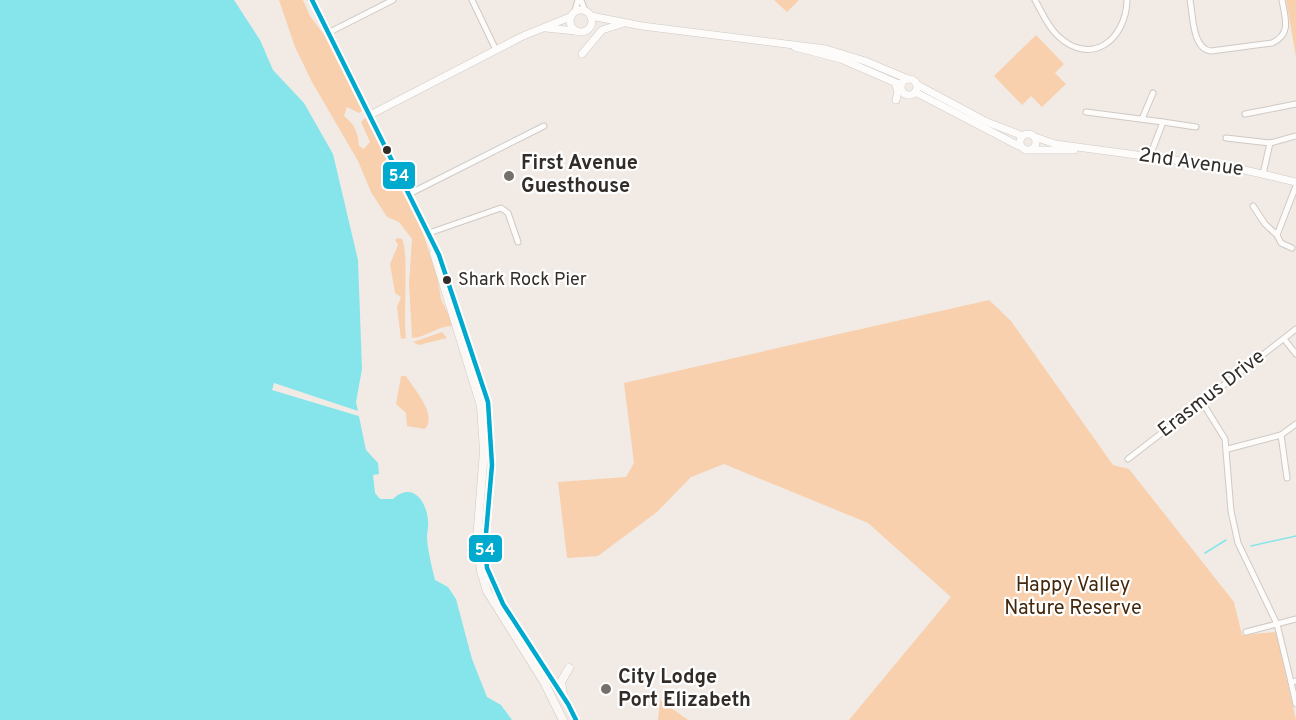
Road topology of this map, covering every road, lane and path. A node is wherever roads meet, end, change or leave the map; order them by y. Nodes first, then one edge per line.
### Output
1 (312, 0) edge
2 (393, 0) edge
3 (472, 0) edge
4 (580, 0) edge
5 (1035, 0) edge
6 (1127, 0) edge
7 (1190, 0) edge
8 (1282, 0) edge
9 (573, 14) junction
10 (588, 14) junction
11 (621, 23) junction
12 (591, 26) junction
13 (540, 29) junction
14 (577, 31) junction
15 (328, 33) junction
16 (496, 50) junction
17 (582, 54) dead end
18 (835, 54) junction
19 (879, 74) junction
20 (908, 79) junction
21 (916, 84) junction
22 (901, 85) junction
23 (915, 92) junction
24 (1153, 93) dead end
25 (896, 100) dead end
26 (1296, 104) edge
27 (1086, 112) dead end
28 (370, 114) junction
29 (1245, 114) dead end
30 (1142, 119) junction
31 (1163, 122) junction
32 (543, 126) dead end
33 (1196, 127) dead end
34 (1023, 136) junction
35 (1296, 136) edge
36 (1035, 137) junction
37 (1226, 138) dead end
38 (1270, 142) junction
39 (1021, 147) junction
40 (1086, 149) junction
41 (1032, 150) junction
42 (1150, 156) junction
43 (1263, 174) junction
44 (1296, 184) edge
45 (410, 194) junction
46 (1253, 206) dead end
47 (1277, 235) junction
48 (430, 236) junction
49 (518, 242) dead end
50 (1292, 248) dead end
51 (1296, 329) edge
52 (1284, 339) junction
53 (1296, 354) edge
54 (1202, 402) junction
55 (1296, 424) edge
56 (1281, 435) junction
57 (1228, 449) junction
58 (1128, 459) dead end
59 (1287, 478) dead end
60 (1296, 619) edge
61 (1277, 624) junction
62 (1246, 632) dead end
63 (569, 668) dead end
64 (548, 680) junction
65 (1294, 682) edge
66 (564, 697) junction
67 (1296, 704) edge
68 (562, 720) edge
69 (576, 720) edge

1 - 15 main road
2 - 15 street
3 - 16 street
4 - 9 street
4 - 10 street
5 - 6 street
7 - 8 street
9 - 10 street
9 - 13 street
9 - 14 street
10 - 11 street, 2nd Avenue
10 - 12 street
11 - 12 street, 2nd Avenue
11 - 17 street
11 - 18 street, 2nd Avenue
12 - 14 street
13 - 14 street
13 - 16 street
15 - 28 main road
16 - 28 street
18 - 19 street, 2nd Avenue
18 - 20 street, 2nd Avenue
19 - 22 street, 2nd Avenue
19 - 25 street
20 - 21 street, 2nd Avenue
20 - 22 street
21 - 23 street
21 - 34 street, 2nd Avenue
22 - 23 street, 2nd Avenue
23 - 39 street, 2nd Avenue
24 - 30 street
26 - 29 street
27 - 30 street
28 - 45 main road
30 - 31 street
31 - 33 street
31 - 42 street
32 - 45 street
34 - 36 street, 2nd Avenue
34 - 39 street
35 - 38 street
36 - 40 street, 2nd Avenue
36 - 41 street
37 - 38 street
38 - 43 street
39 - 41 street, 2nd Avenue
40 - 41 street, 2nd Avenue
40 - 42 street, 2nd Avenue
42 - 43 street, 2nd Avenue
43 - 44 street, 2nd Avenue
44 - 47 street
45 - 48 main road
46 - 47 street
47 - 50 street
48 - 49 street
48 - 64 main road
48 - 64 main road
51 - 52 street, Erasmus Drive
52 - 53 street
52 - 54 street, Erasmus Drive
54 - 57 street
54 - 58 street, Erasmus Drive
55 - 56 street
56 - 57 street
56 - 59 street
57 - 61 street
60 - 61 street
61 - 62 street
61 - 65 street
63 - 66 main road
64 - 66 main road
64 - 68 main road
65 - 67 street
66 - 69 main road

